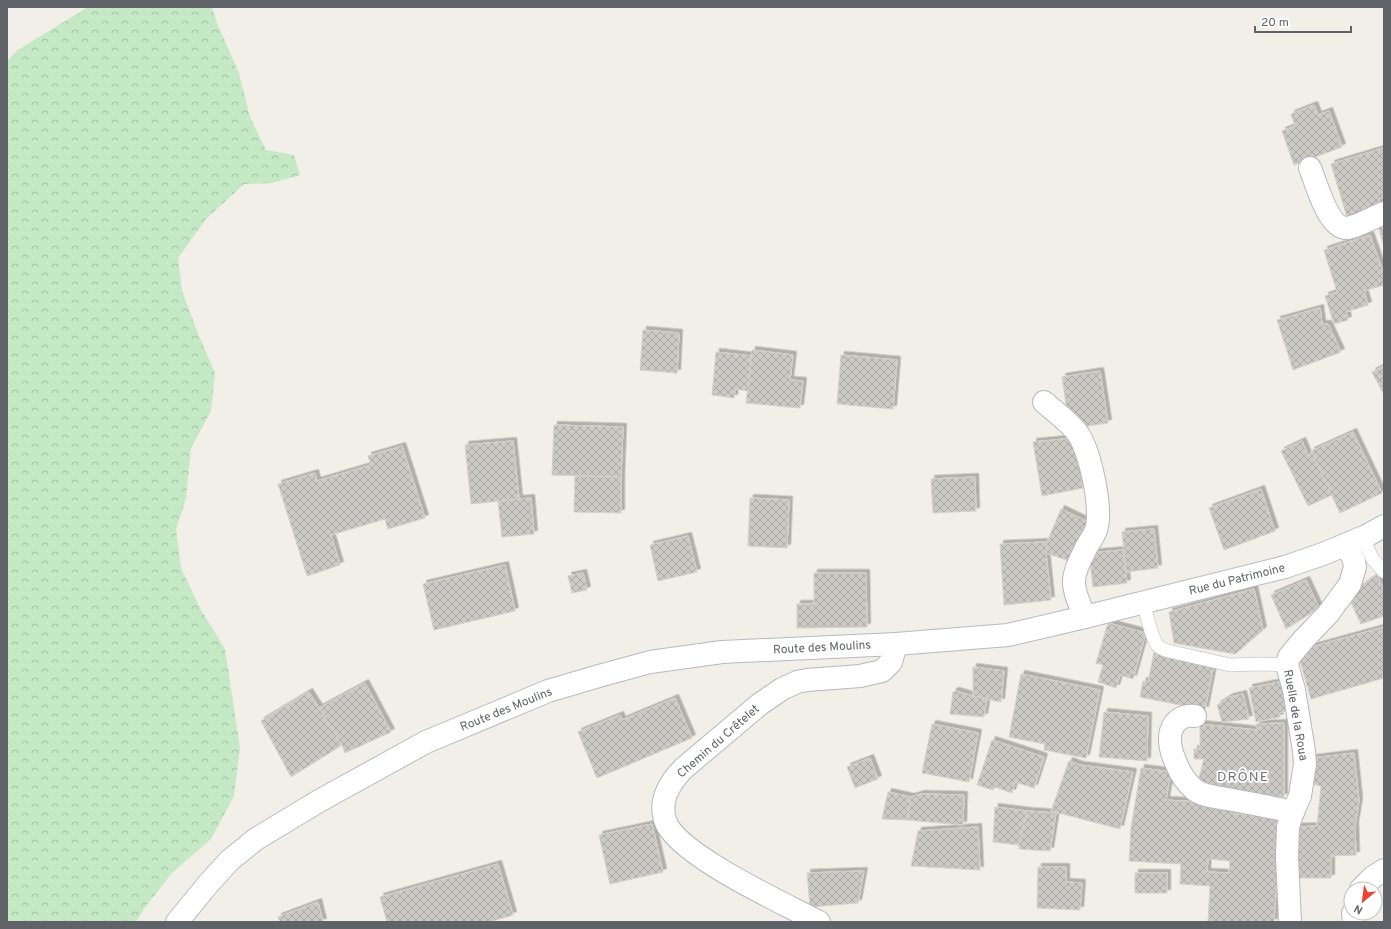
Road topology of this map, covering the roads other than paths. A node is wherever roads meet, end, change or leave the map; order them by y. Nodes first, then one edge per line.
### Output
1 (1310, 168) dead end
2 (1384, 213) edge
3 (1044, 402) dead end
4 (1384, 526) edge
5 (1355, 541) junction
6 (1384, 572) edge
7 (1143, 603) junction
8 (1085, 617) junction
9 (896, 644) junction
10 (1287, 665) junction
11 (1195, 716) dead end
12 (1293, 812) junction
13 (1384, 870) edge
14 (1369, 881) edge
15 (177, 922) edge
16 (819, 922) edge
17 (1290, 922) edge

1 - 2 street
3 - 8 street
4 - 5 street, Rue du Patrimoine
5 - 6 lane
5 - 7 street, Rue du Patrimoine
5 - 10 street, Ruelle de la Roua
7 - 8 street, Rue du Patrimoine
7 - 10 lane
8 - 9 street, Rue du Patrimoine
9 - 15 street, Route des Moulins
9 - 16 street, Chemin du Crêtelet
10 - 12 street, Ruelle de la Roua
11 - 12 street
12 - 17 street, Ruelle de la Roua
13 - 14 street

